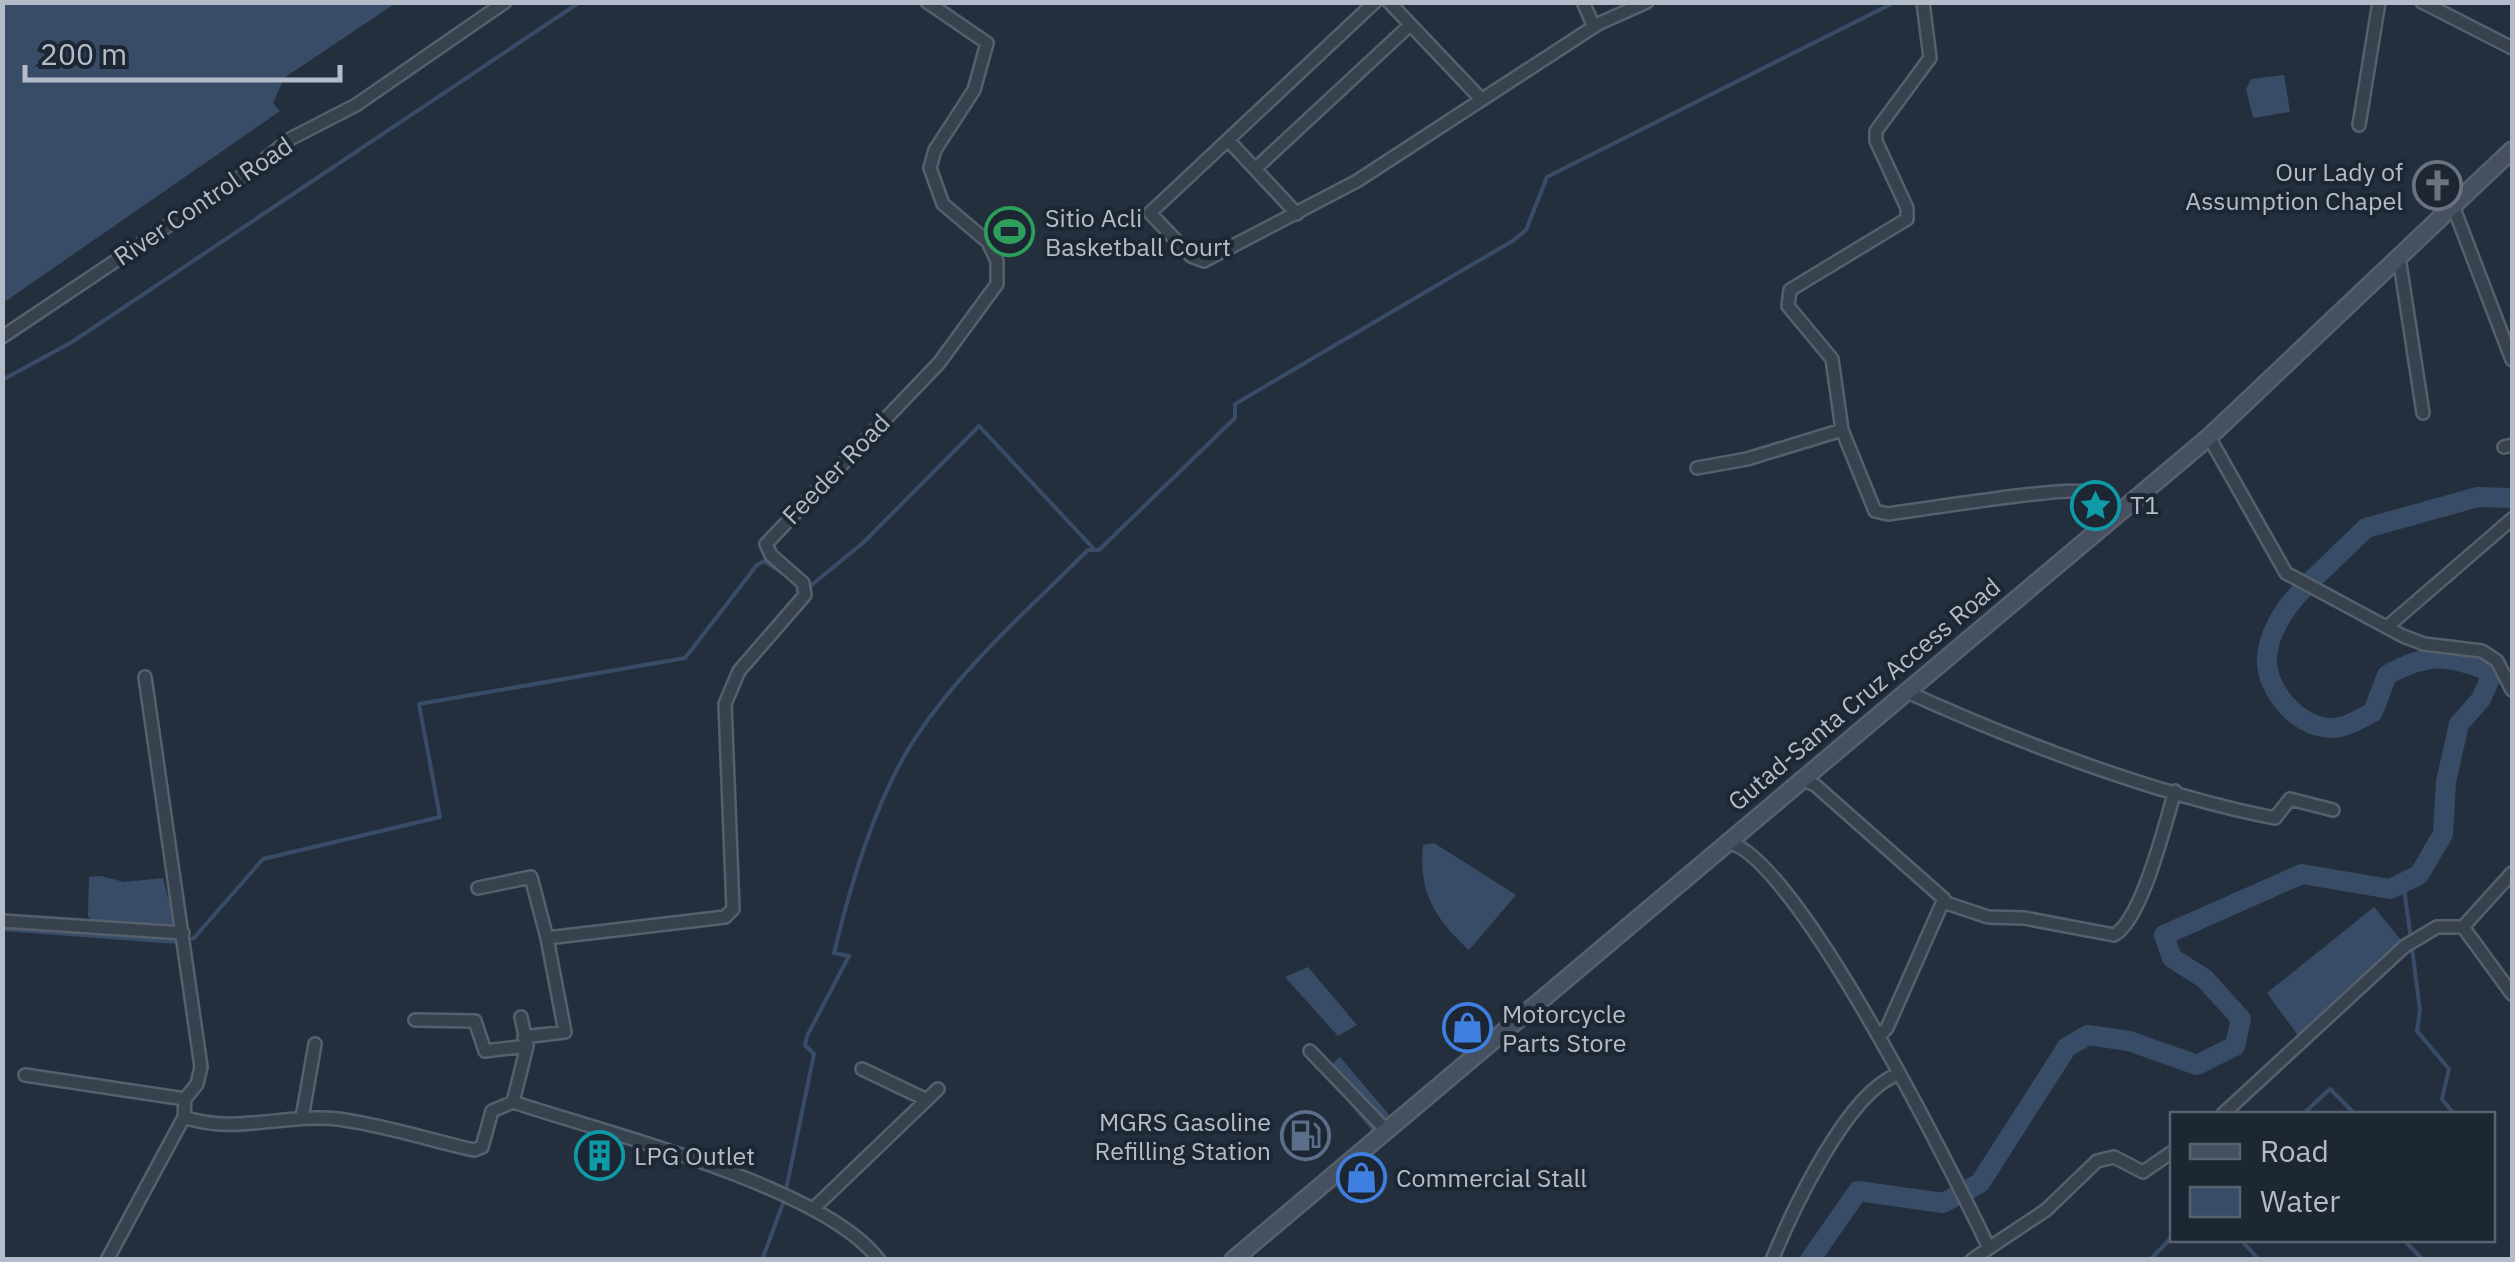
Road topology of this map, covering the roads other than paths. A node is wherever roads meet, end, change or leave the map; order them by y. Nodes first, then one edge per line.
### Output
1 (505, 2) edge
2 (928, 2) edge
3 (1375, 2) edge
4 (1389, 2) edge
5 (1584, 2) edge
6 (1647, 2) edge
7 (1923, 2) edge
8 (2379, 2) edge
9 (2422, 2) edge
10 (1410, 25) junction
11 (1594, 27) junction
12 (2512, 48) edge
13 (1481, 99) junction
14 (2359, 125) dead end
15 (1228, 140) junction
16 (2512, 150) edge
17 (1255, 169) junction
18 (2453, 206) junction
19 (1296, 214) junction
20 (2399, 256) junction
21 (2507, 321) edge
22 (2, 336) edge
23 (2512, 360) edge
24 (2422, 414) dead end
25 (1842, 430) junction
26 (2208, 437) junction
27 (1697, 468) dead end
28 (2512, 519) edge
29 (2100, 527) junction
30 (2387, 627) junction
31 (145, 677) dead end
32 (2512, 690) edge
33 (1905, 691) junction
34 (1800, 779) junction
35 (2175, 791) junction
36 (2333, 810) dead end
37 (1726, 842) junction
38 (2512, 873) edge
39 (478, 888) dead end
40 (1943, 902) junction
41 (2, 921) edge
42 (2464, 926) junction
43 (547, 938) junction
44 (184, 939) junction
45 (2512, 994) edge
46 (521, 1016) dead end
47 (415, 1020) dead end
48 (1879, 1036) junction
49 (526, 1042) junction
50 (314, 1044) dead end
51 (1310, 1051) dead end
52 (862, 1069) dead end
53 (26, 1074) dead end
54 (1896, 1076) junction
55 (938, 1089) dead end
56 (186, 1099) junction
57 (927, 1100) junction
58 (513, 1102) junction
59 (2225, 1112) edge
60 (184, 1117) junction
61 (302, 1118) junction
62 (1386, 1130) junction
63 (2170, 1153) edge
64 (813, 1209) junction
65 (1988, 1245) junction
66 (107, 1260) edge
67 (879, 1260) edge
68 (1233, 1260) edge
69 (1772, 1260) edge
70 (1972, 1260) edge

1 - 22 street, River Control Road
2 - 43 street, Feeder Road
3 - 15 street
4 - 10 street
5 - 11 street
6 - 11 street
7 - 25 street
8 - 14 street
9 - 12 street
10 - 13 street
10 - 17 street
11 - 13 street
13 - 19 street
15 - 17 street
15 - 19 street
16 - 18 main road, Gutad-Santa Cruz Access Road
17 - 19 street
18 - 20 main road, Gutad-Santa Cruz Access Road
18 - 21 street
20 - 24 street
20 - 26 main road, Gutad-Santa Cruz Access Road
21 - 23 street
25 - 27 street
25 - 29 street
26 - 29 main road, Gutad-Santa Cruz Access Road
26 - 30 street
28 - 30 street
29 - 33 main road, Gutad-Santa Cruz Access Road
30 - 32 street
31 - 44 street
33 - 34 main road, Gutad-Santa Cruz Access Road
33 - 35 street
34 - 37 main road, Gutad-Santa Cruz Access Road
34 - 40 street
35 - 36 street
35 - 40 street
37 - 48 street
37 - 62 main road, Gutad-Santa Cruz Access Road
38 - 42 street
39 - 43 street
40 - 48 street
41 - 44 street
42 - 45 street
42 - 59 street
43 - 49 street
44 - 56 street
46 - 49 street
47 - 49 street
48 - 54 street
49 - 58 street
50 - 61 street
51 - 62 street
52 - 57 street
53 - 56 street
54 - 65 street
54 - 69 street
55 - 57 street
56 - 60 street
57 - 64 street
58 - 61 street
58 - 64 street
60 - 61 street
60 - 66 street
62 - 68 main road, Gutad-Santa Cruz Access Road
63 - 65 street
64 - 67 street
65 - 70 street

